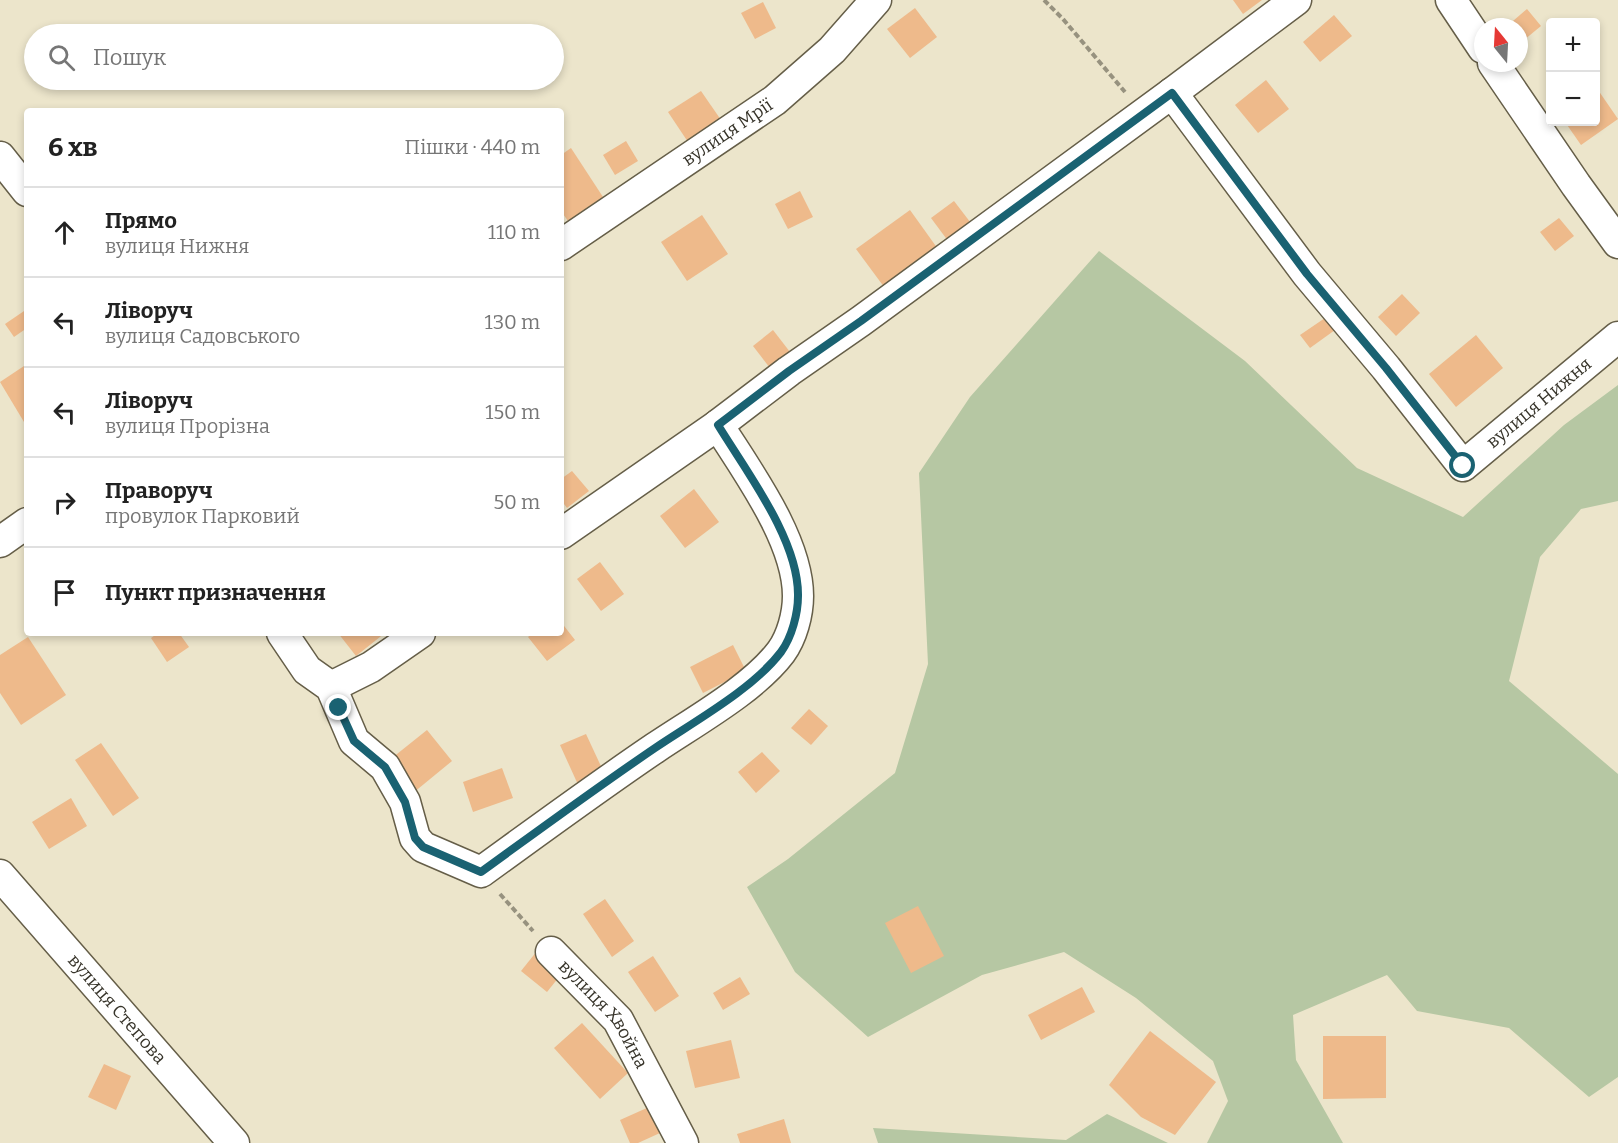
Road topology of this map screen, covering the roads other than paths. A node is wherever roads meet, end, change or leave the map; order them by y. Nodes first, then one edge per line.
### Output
1 (876, 0) edge
2 (1296, 0) edge
3 (1451, 0) edge
4 (1474, 34) edge
5 (1499, 72) edge
6 (1172, 93) junction
7 (0, 157) edge
8 (24, 187) edge
9 (564, 243) edge
10 (1618, 243) edge
11 (1618, 337) edge
12 (718, 425) junction
13 (24, 525) edge
14 (564, 532) edge
15 (0, 542) edge
16 (284, 636) edge
17 (416, 636) edge
18 (331, 687) junction
19 (0, 875) edge
20 (551, 952) road end
21 (234, 1143) edge
22 (683, 1143) edge

1 - 9 street, вулиця Мрії
2 - 6 street
3 - 4 street
5 - 10 street
6 - 11 street, вулиця Нижня
6 - 12 street
7 - 8 street
12 - 14 street
12 - 18 street
13 - 15 street
16 - 18 street
17 - 18 street
19 - 21 street, вулиця Степова
20 - 22 street, вулиця Хвойна

